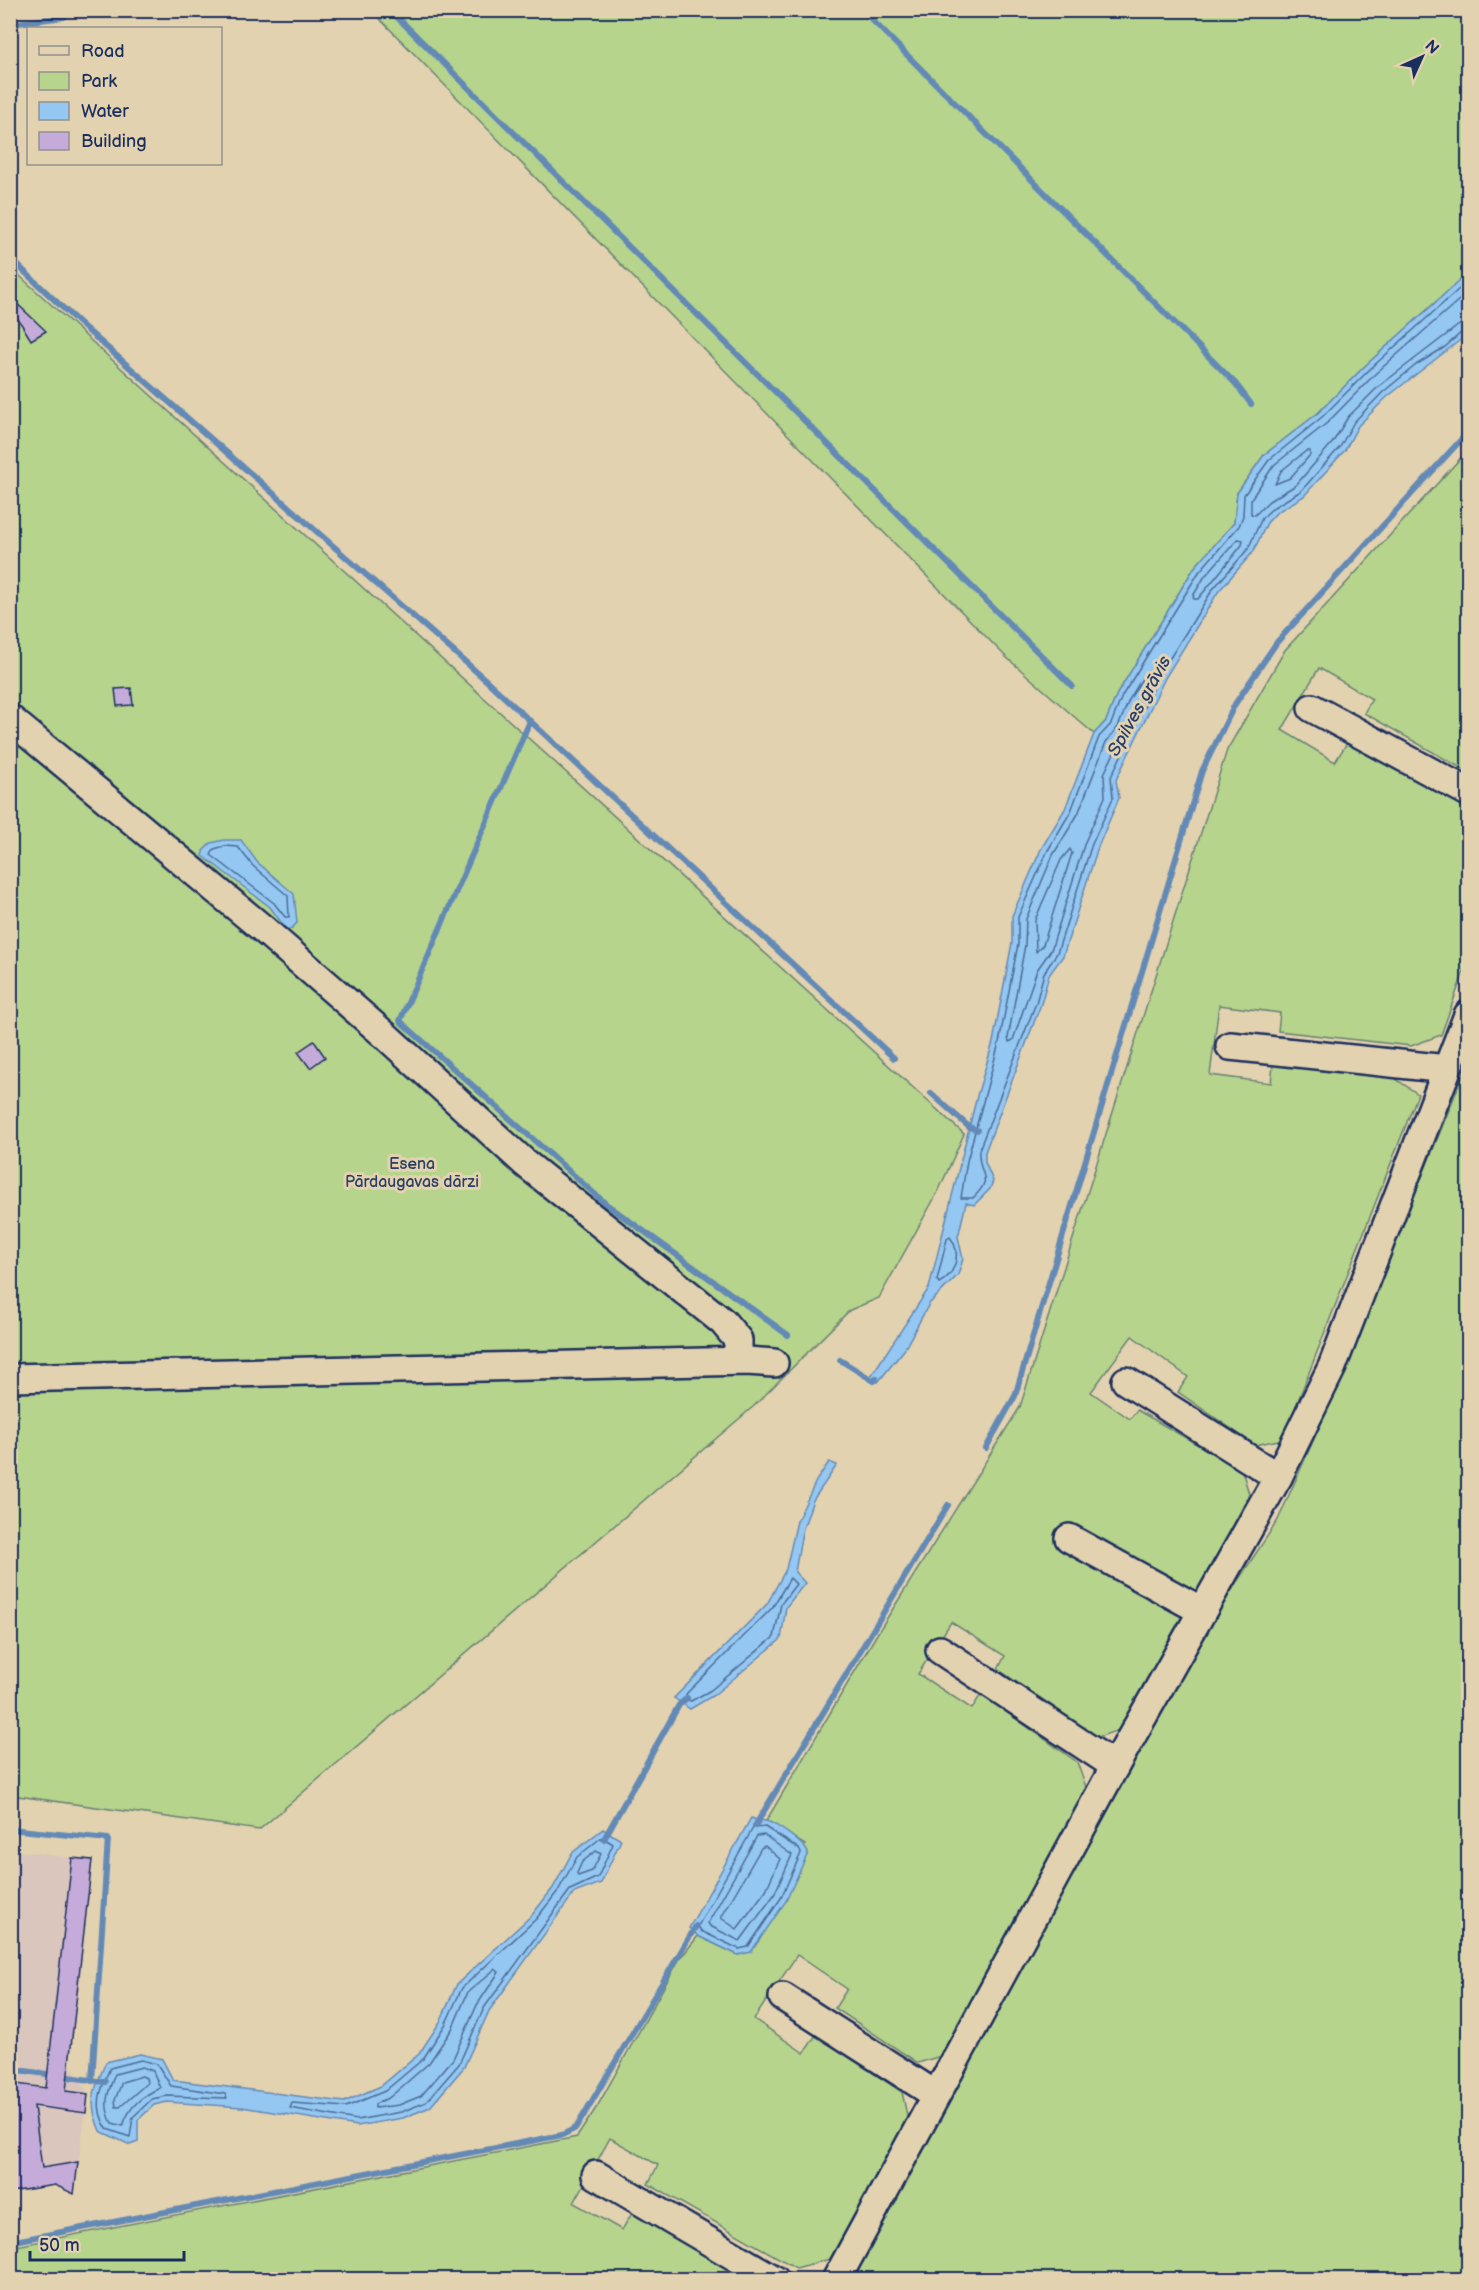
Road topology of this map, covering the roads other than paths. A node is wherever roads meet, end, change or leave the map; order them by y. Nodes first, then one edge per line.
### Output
1 (1312, 708) dead end
2 (10, 720) edge
3 (1468, 792) edge
4 (1468, 1015) edge
5 (1230, 1046) dead end
6 (1447, 1069) junction
7 (730, 1361) junction
8 (774, 1363) dead end
9 (10, 1378) edge
10 (1126, 1381) dead end
11 (1278, 1477) junction
12 (1069, 1538) dead end
13 (1202, 1611) junction
14 (940, 1650) dead end
15 (1115, 1766) junction
16 (783, 1997) dead end
17 (936, 2095) junction
18 (596, 2175) dead end
19 (775, 2280) edge
20 (836, 2280) edge

1 - 3 street
2 - 7 street
4 - 6 street
5 - 6 street
6 - 11 street
7 - 8 street
7 - 9 street
10 - 11 street
11 - 13 street
12 - 13 street
13 - 15 street
14 - 15 street
15 - 17 street
16 - 17 street
17 - 20 street
18 - 19 street

